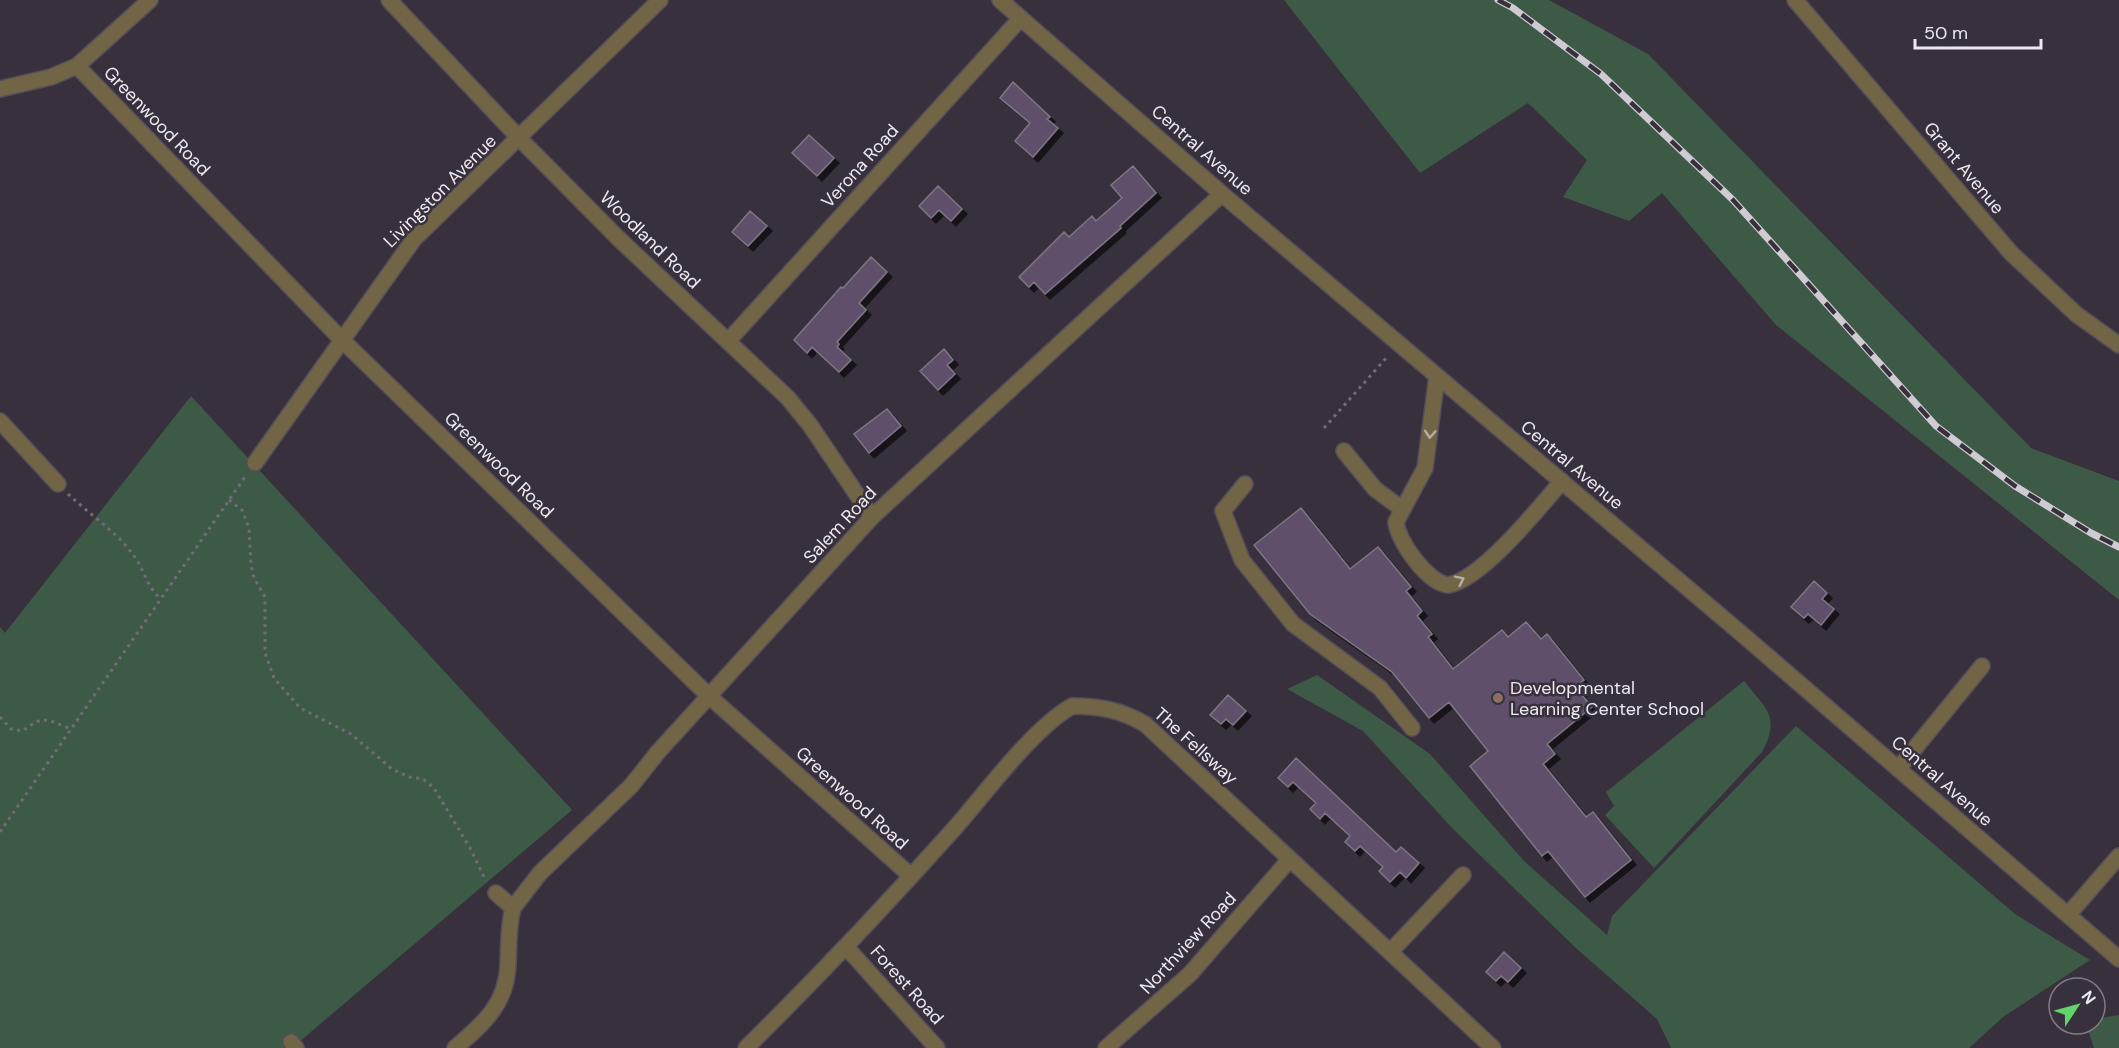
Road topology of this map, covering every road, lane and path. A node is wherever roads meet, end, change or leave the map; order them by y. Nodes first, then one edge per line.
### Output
1 (150, 0) edge
2 (389, 0) edge
3 (660, 0) edge
4 (1000, 0) edge
5 (1800, 1) edge
6 (1021, 18) junction
7 (77, 66) junction
8 (0, 89) edge
9 (520, 139) junction
10 (1222, 194) junction
11 (342, 340) junction
12 (729, 340) junction
13 (2119, 345) edge
14 (1388, 356) dead end
15 (1437, 376) junction
16 (0, 422) edge
17 (1324, 428) dead end
18 (1344, 452) dead end
19 (255, 463) joint
20 (1562, 481) junction
21 (58, 484) joint
22 (1245, 484) dead end
23 (229, 500) junction
24 (1402, 509) junction
25 (872, 518) junction
26 (161, 599) junction
27 (1982, 666) dead end
28 (709, 696) junction
29 (0, 717) edge
30 (1412, 728) dead end
31 (71, 729) junction
32 (1898, 769) junction
33 (0, 832) edge
34 (2119, 856) edge
35 (1290, 859) junction
36 (1463, 875) dead end
37 (910, 876) junction
38 (496, 892) joint
39 (513, 908) junction
40 (2068, 915) junction
41 (847, 948) junction
42 (1391, 951) junction
43 (2119, 959) edge
44 (1487, 1046) edge
45 (455, 1048) edge
46 (746, 1048) edge
47 (937, 1048) edge
48 (1106, 1048) edge

1 - 7 street
2 - 9 street, Woodland Road
3 - 9 street, Livingston Avenue
4 - 6 street, Central Avenue
5 - 13 street, Grant Avenue
6 - 10 street, Central Avenue
6 - 12 street, Verona Road
7 - 8 street
7 - 11 street, Greenwood Road
9 - 11 street, Livingston Avenue
9 - 12 street, Woodland Road
10 - 15 street, Central Avenue
10 - 25 street, Salem Road
11 - 19 street, Livingston Avenue
11 - 28 street, Greenwood Road
12 - 25 street, Woodland Road
14 - 17 path
15 - 20 street, Central Avenue
15 -> 24 street
16 - 21 street
18 - 24 street
19 - 23 path
24 -> 20 street
20 - 32 street, Central Avenue
21 - 26 path
22 - 30 street
23 - 26 path
23 - 38 path
25 - 28 street, Salem Road
26 - 31 path
27 - 32 street
28 - 37 street, Greenwood Road
28 - 39 street, Salem Road
29 - 31 path
31 - 33 path
32 - 40 street, Central Avenue
34 - 40 street
35 - 37 street, The Fellsway
35 - 42 street, The Fellsway
35 - 48 street, Northview Road
36 - 42 street
37 - 41 street, The Fellsway
38 - 39 street
39 - 45 street
40 - 43 street, Central Avenue
41 - 46 street, The Fellsway
41 - 47 street, Forest Road
42 - 44 street, The Fellsway

